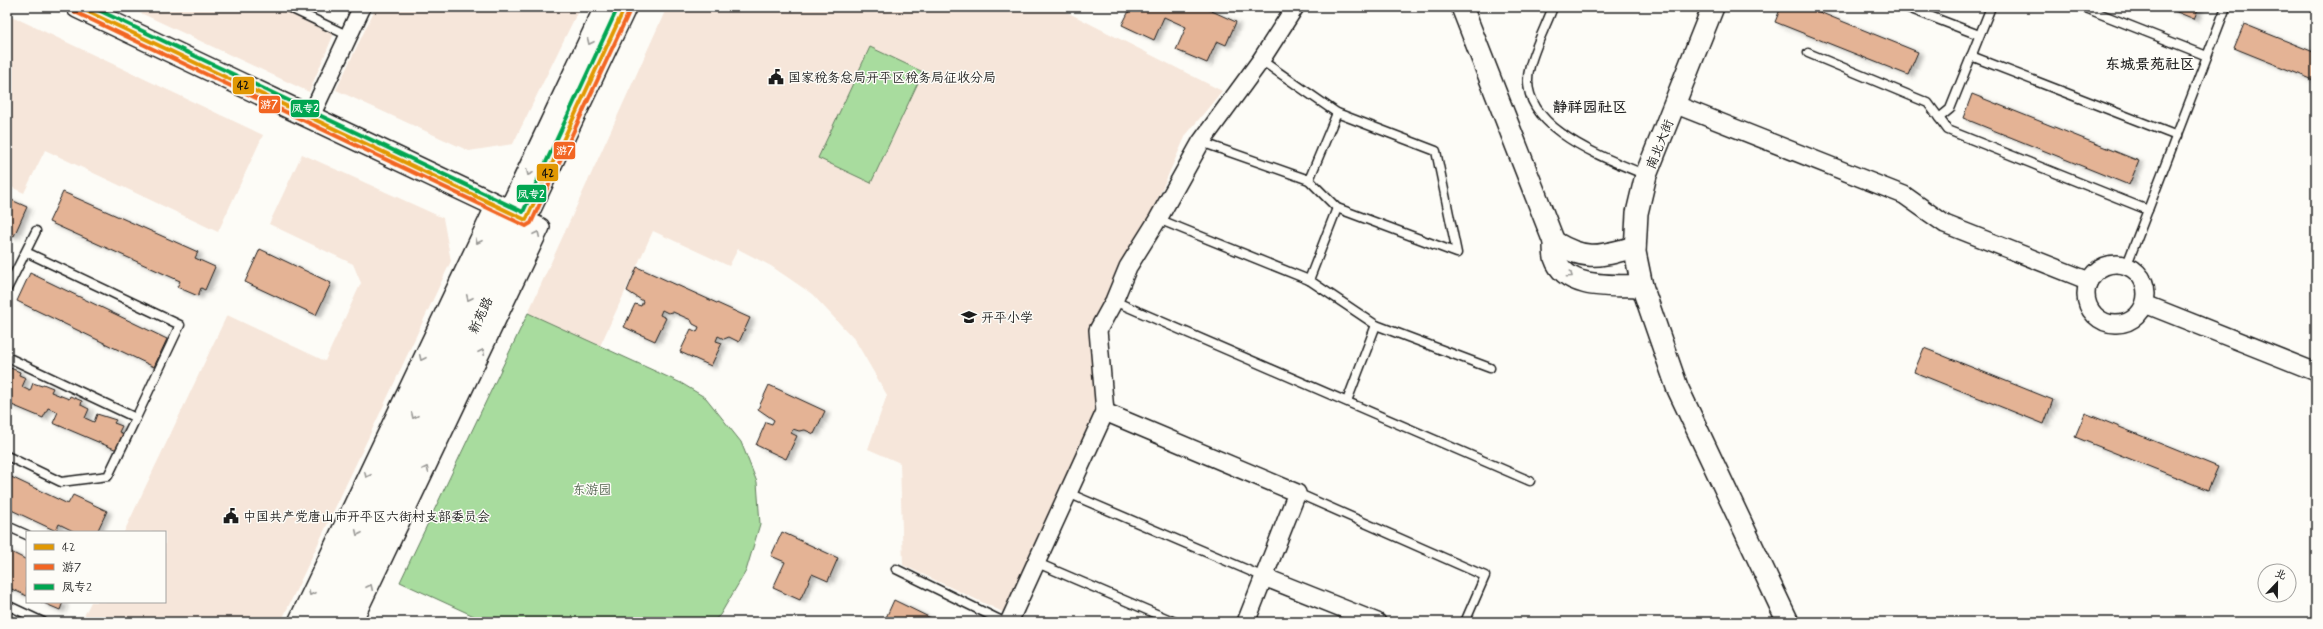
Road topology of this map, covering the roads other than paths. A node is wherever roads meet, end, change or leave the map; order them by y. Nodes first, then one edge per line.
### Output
1 (78, 7) edge
2 (288, 7) edge
3 (362, 7) edge
4 (606, 7) edge
5 (625, 7) edge
6 (1295, 7) edge
7 (1462, 7) edge
8 (1553, 7) edge
9 (1713, 7) edge
10 (1906, 7) edge
11 (1991, 7) edge
12 (2083, 7) edge
13 (2226, 7) edge
14 (1979, 35) junction
15 (349, 36) junction
16 (1808, 53) dead end
17 (1971, 56) junction
18 (2207, 56) junction
19 (1261, 60) junction
20 (1674, 104) junction
21 (1337, 113) junction
22 (310, 118) junction
23 (1940, 118) junction
24 (2177, 136) junction
25 (1201, 142) junction
26 (1646, 175) junction
27 (1309, 180) junction
28 (1337, 208) junction
29 (2148, 210) junction
30 (510, 213) junction
31 (1158, 219) junction
32 (36, 231) dead end
33 (1554, 242) junction
34 (1635, 247) junction
35 (26, 252) junction
36 (2126, 267) junction
37 (9, 280) edge
38 (1309, 280) junction
39 (2089, 281) junction
40 (1642, 286) junction
41 (7, 289) edge
42 (1114, 301) junction
43 (2145, 304) junction
44 (1376, 325) junction
45 (7, 357) edge
46 (1490, 368) dead end
47 (2316, 372) edge
48 (1347, 401) junction
49 (1105, 412) junction
50 (136, 418) junction
51 (7, 456) edge
52 (1530, 481) dead end
53 (1068, 493) junction
54 (1297, 493) junction
55 (7, 526) edge
56 (26, 535) edge
57 (1035, 562) junction
58 (896, 569) dead end
59 (1264, 577) junction
60 (7, 604) edge
61 (43, 622) edge
62 (297, 622) edge
63 (316, 622) edge
64 (334, 622) edge
65 (353, 622) edge
66 (1004, 622) edge
67 (1009, 622) edge
68 (1176, 622) edge
69 (1246, 622) edge
70 (1377, 622) edge
71 (1466, 622) edge
72 (1788, 622) edge

1 - 22 main road
2 - 15 lane
3 - 15 street
4 -> 30 main road, 新苑路
5 - 30 main road, 新苑路
6 - 19 street
7 - 33 street
8 - 26 lane
9 - 20 street, 南北大街
10 - 14 lane
11 - 14 lane
12 - 18 lane
13 - 18 lane
14 - 17 lane
15 - 22 street
16 - 23 lane
17 - 23 lane
17 - 24 lane
18 - 24 lane
19 - 21 lane
19 - 25 street
20 - 26 street, 南北大街
20 - 39 street
21 - 27 lane
21 - 28 lane
22 - 30 main road
23 - 29 lane
24 - 29 lane
25 - 27 lane
25 - 31 street
26 - 34 street, 南北大街
27 - 28 lane
28 - 38 lane
29 - 36 lane
30 -> 62 street
30 -> 63 main road, 新苑路
30 - 64 main road, 新苑路
65 -> 30 street
31 - 38 lane
31 - 42 street
32 - 35 lane
33 - 34 street
33 -> 40 street
34 - 40 street, 南北大街
35 - 37 lane
35 - 50 lane
36 - 39 street
36 - 43 street
37 - 41 lane
38 - 44 lane
39 - 43 street
40 - 72 street, 南北大街
42 - 48 lane
42 - 49 street
43 - 47 street
44 - 46 lane
44 - 48 lane
45 - 50 lane
48 - 52 lane
49 - 53 street
49 - 54 street
50 - 51 lane
53 - 57 street
53 - 59 lane
54 - 59 street
54 - 71 lane
55 - 56 lane
57 - 67 street
57 - 68 lane
58 - 66 lane
59 - 69 street
59 - 70 street
60 - 61 lane

